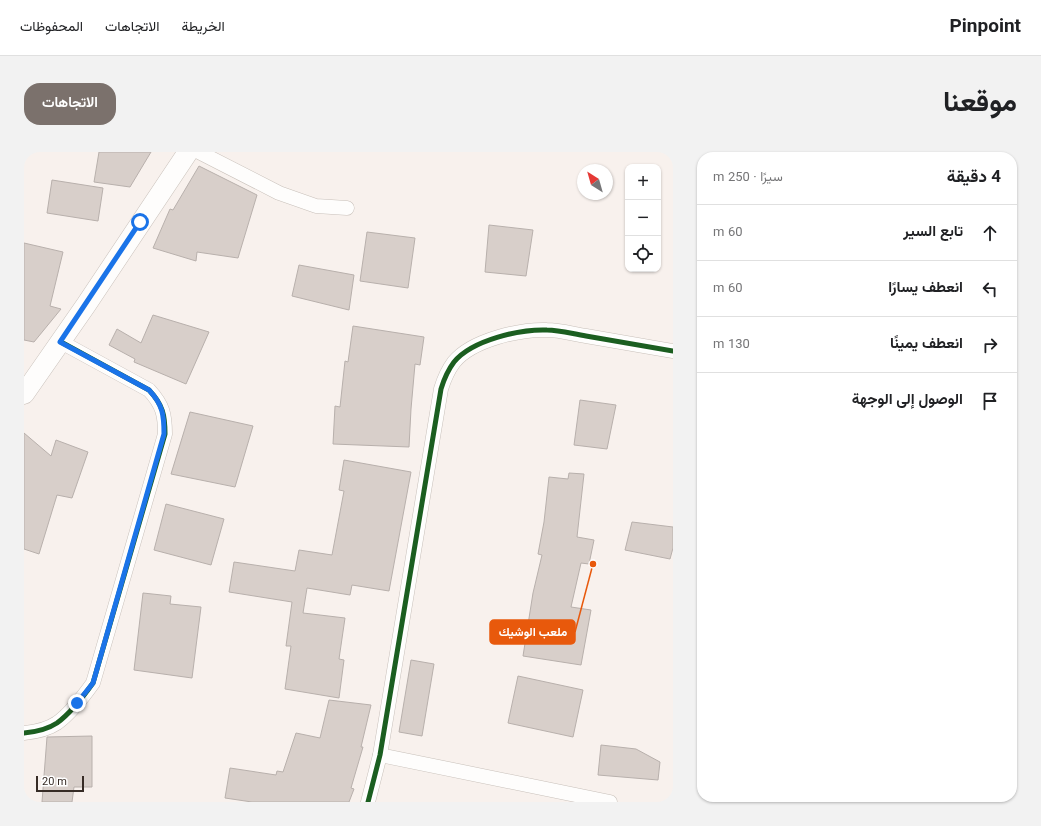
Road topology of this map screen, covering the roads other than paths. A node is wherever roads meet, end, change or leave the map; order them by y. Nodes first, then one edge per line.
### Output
1 (188, 152) edge
2 (199, 152) edge
3 (347, 208) dead end
4 (60, 342) junction
5 (673, 351) edge
6 (24, 394) edge
7 (24, 733) edge
8 (380, 755) junction
9 (368, 802) edge
10 (610, 802) edge

1 - 4 main road
2 - 3 street
4 - 6 main road
4 - 7 street
5 - 8 street
8 - 9 street
8 - 10 street

